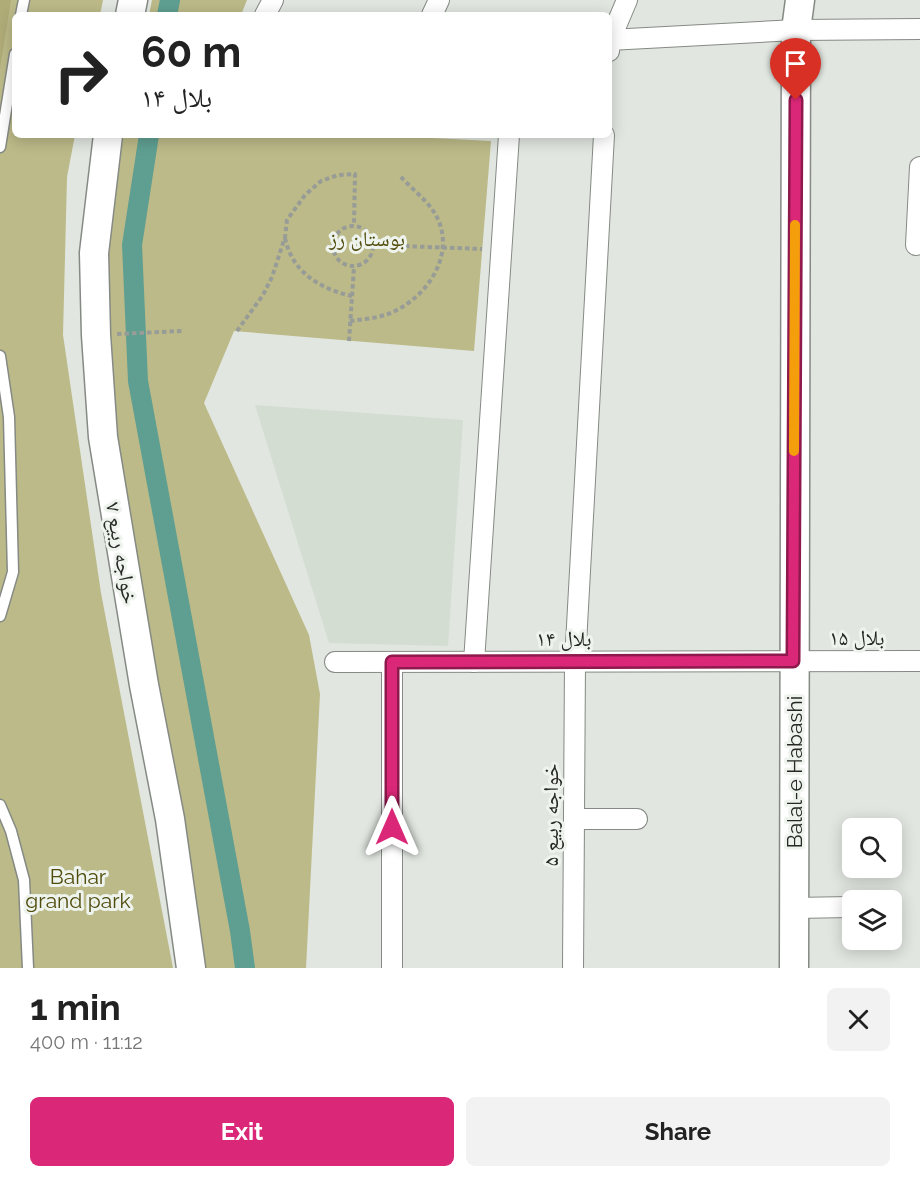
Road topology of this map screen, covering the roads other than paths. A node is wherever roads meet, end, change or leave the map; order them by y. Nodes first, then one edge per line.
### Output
1 (627, 0) edge
2 (800, 0) edge
3 (920, 29) edge
4 (796, 30) junction
5 (612, 33) edge
6 (612, 40) edge
7 (12, 73) edge
8 (108, 138) edge
9 (509, 138) edge
10 (604, 138) edge
11 (0, 147) edge
12 (920, 167) edge
13 (916, 245) dead end
14 (0, 356) edge
15 (0, 616) edge
16 (793, 661) junction
17 (920, 661) edge
18 (335, 662) dead end
19 (392, 662) junction
20 (474, 662) junction
21 (575, 662) junction
22 (0, 805) edge
23 (574, 819) junction
24 (637, 819) dead end
25 (794, 908) junction
26 (842, 908) edge
27 (28, 968) edge
28 (191, 968) edge
29 (392, 968) edge
30 (573, 968) edge
31 (794, 968) edge

1 - 5 street
2 - 4 street, Balal-e Habashi
3 - 4 street
4 - 6 street
4 - 16 street, Balal-e Habashi
7 - 11 lane
8 - 28 street, خواجه ربیع ۷
9 - 20 street
10 - 21 street, خواجه ربیع ۵
12 - 13 street
14 - 15 lane
16 - 17 street, بلال ۱۵
16 - 21 street, بلال ۱۴
16 - 25 street, Balal-e Habashi
18 - 19 street, بلال ۱۴
19 - 20 street, بلال ۱۴
19 - 29 street
20 - 21 street, بلال ۱۴
21 - 23 street, خواجه ربیع ۵
22 - 27 lane
23 - 24 street
23 - 30 street, خواجه ربیع ۵
25 - 26 street
25 - 31 street, Balal-e Habashi

